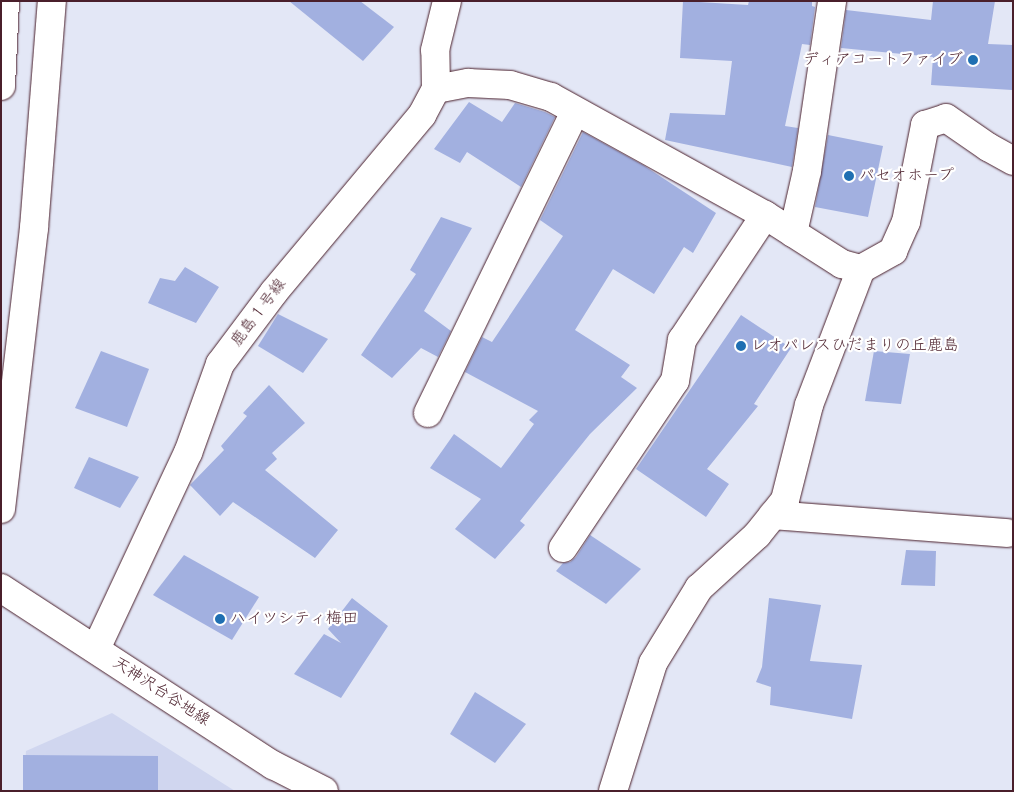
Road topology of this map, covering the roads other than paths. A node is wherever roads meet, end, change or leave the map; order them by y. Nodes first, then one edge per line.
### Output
1 (5, 1) edge
2 (52, 1) edge
3 (447, 1) edge
4 (832, 1) edge
5 (1, 86) edge
6 (436, 89) junction
7 (575, 112) junction
8 (1013, 161) edge
9 (765, 215) junction
10 (793, 233) junction
11 (861, 269) junction
12 (428, 413) dead end
13 (1, 509) edge
14 (773, 514) junction
15 (1007, 533) dead end
16 (563, 548) dead end
17 (1, 588) edge
18 (96, 649) junction
19 (324, 791) edge
20 (613, 791) edge

1 - 5 street
2 - 13 street
3 - 6 street, 鹿島１号線
4 - 10 street
6 - 7 street
6 - 18 street, 鹿島１号線
7 - 9 street
7 - 12 street
8 - 11 street
9 - 10 street
9 - 16 street
10 - 11 street
11 - 14 street
14 - 15 street
14 - 20 street
17 - 18 street, 天神沢台谷地線
18 - 19 street, 天神沢台谷地線

